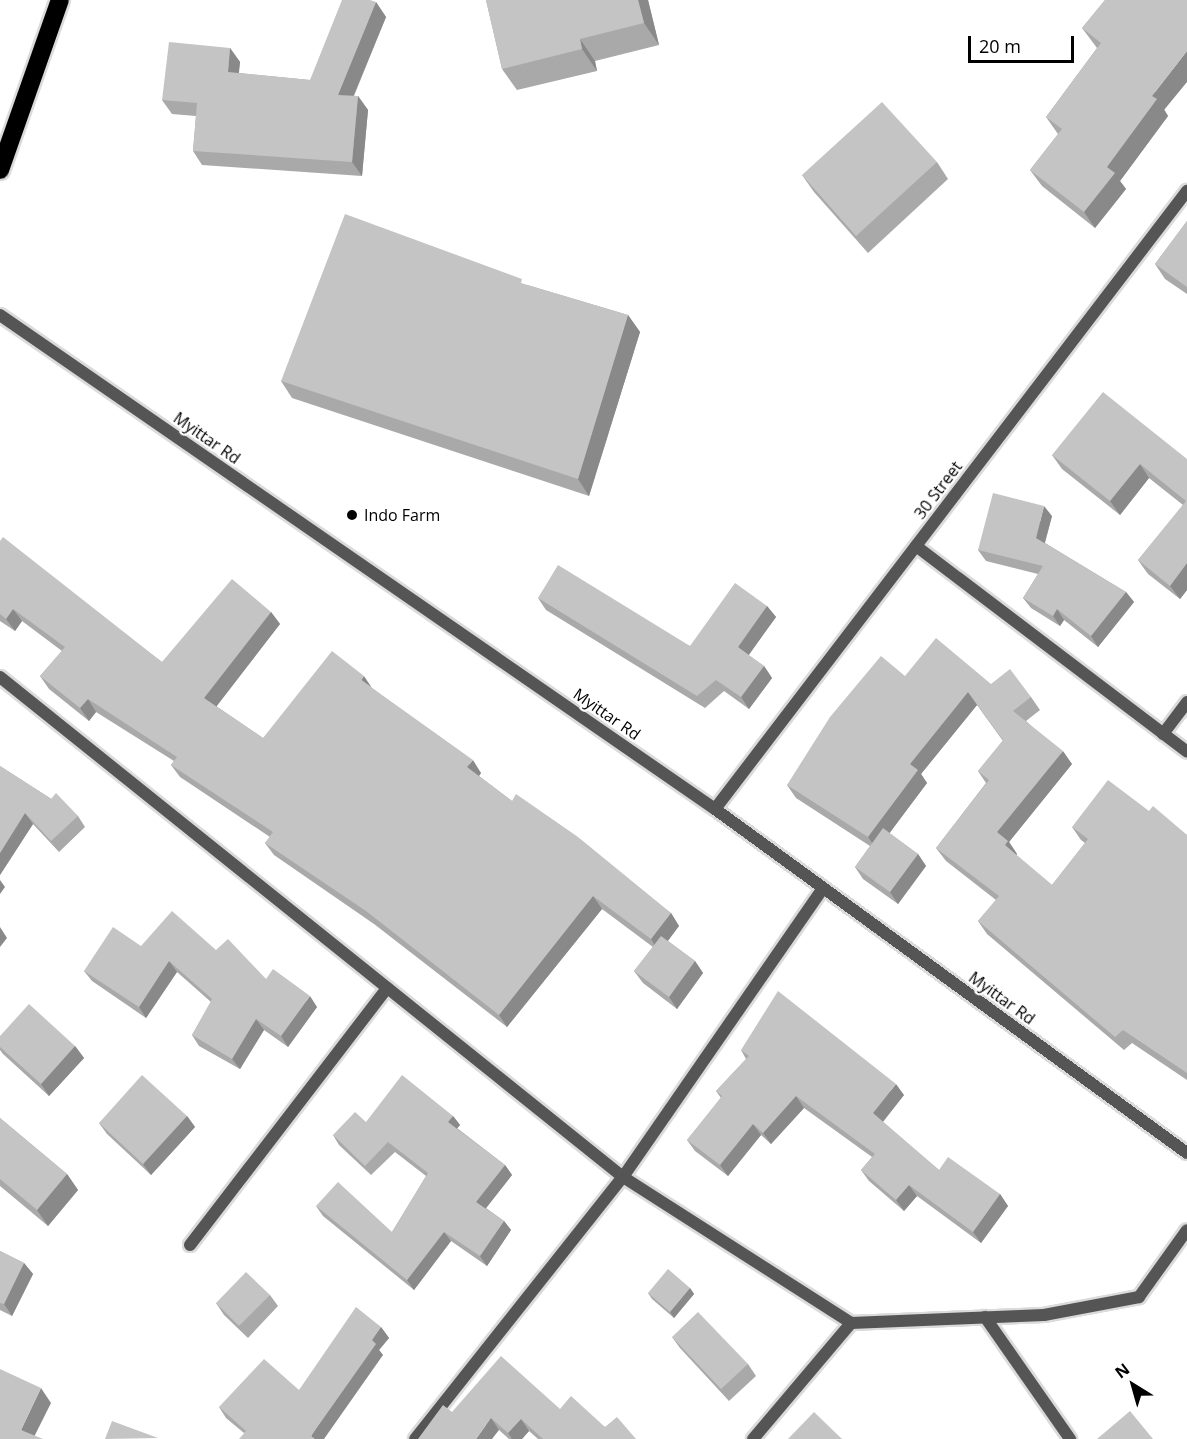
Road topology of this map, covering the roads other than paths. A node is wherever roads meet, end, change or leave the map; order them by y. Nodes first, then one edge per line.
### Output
1 (60, 0) edge
2 (0, 170) edge
3 (1187, 191) edge
4 (0, 315) edge
5 (916, 546) junction
6 (0, 677) edge
7 (1187, 702) edge
8 (1163, 734) junction
9 (1187, 752) edge
10 (715, 809) junction
11 (824, 888) junction
12 (387, 988) junction
13 (1187, 1153) edge
14 (623, 1177) junction
15 (1187, 1230) edge
16 (190, 1245) dead end
17 (985, 1317) junction
18 (851, 1323) junction
19 (416, 1439) edge
20 (753, 1439) edge
21 (1070, 1439) edge

1 - 2 highway
3 - 5 street, 30 Street
4 - 10 street, Myittar Rd
5 - 8 street
5 - 10 street, 30 Street
6 - 12 street
7 - 8 street
8 - 9 street
10 - 11 street, Myittar Rd
11 - 13 street, Myittar Rd
11 - 14 street
12 - 14 street
12 - 16 street
14 - 18 street
14 - 19 street
15 - 17 street
17 - 18 street
17 - 21 street
18 - 20 street

